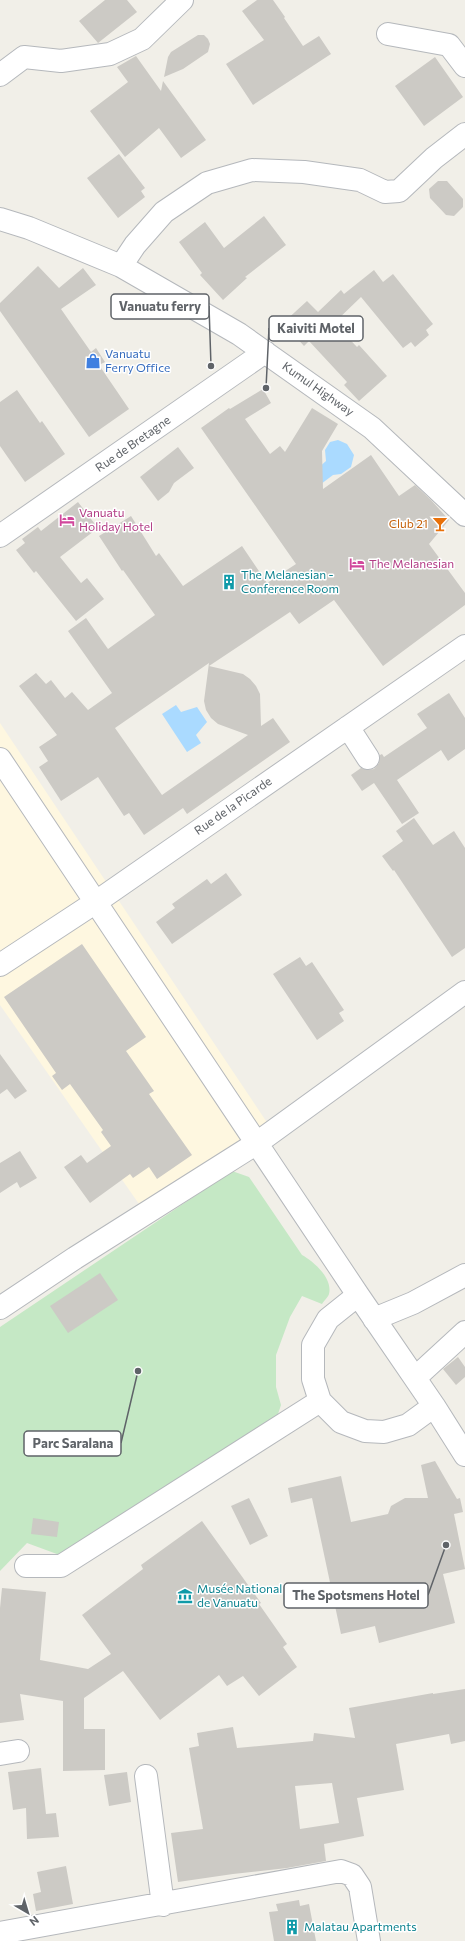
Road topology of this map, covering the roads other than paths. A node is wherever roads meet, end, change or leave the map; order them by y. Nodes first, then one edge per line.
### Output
1 (182, 0) edge
2 (388, 34) dead end
3 (465, 66) edge
4 (0, 75) edge
5 (465, 134) edge
6 (0, 218) edge
7 (121, 266) junction
8 (265, 352) junction
9 (465, 516) edge
10 (0, 536) edge
11 (465, 646) edge
12 (348, 727) junction
13 (368, 758) dead end
14 (0, 759) edge
15 (96, 902) junction
16 (0, 965) edge
17 (465, 992) edge
18 (258, 1143) junction
19 (462, 1283) edge
20 (358, 1295) junction
21 (0, 1308) edge
22 (374, 1319) junction
23 (465, 1332) edge
24 (415, 1378) junction
25 (320, 1401) junction
26 (434, 1406) junction
27 (465, 1455) edge
28 (26, 1566) dead end
29 (146, 1776) dead end
30 (163, 1905) junction
31 (0, 1934) edge
32 (369, 1941) edge

1 - 4 street
2 - 3 street
5 - 7 street
6 - 7 street, Kumul Highway
7 - 8 street, Kumul Highway
8 - 9 street, Kumul Highway
8 - 10 street, Rue de Bretagne
11 - 12 street, Rue de la Picarde
12 - 13 street
12 - 15 street, Rue de la Picarde
14 - 15 street
15 - 16 street, Rue de la Picarde
15 - 18 street
17 - 18 street
18 - 20 street
18 - 21 street
19 - 22 street
20 - 22 street
20 - 25 street
22 - 24 street
23 - 24 street
24 - 26 street
25 - 26 street
25 - 28 street
26 - 27 street
29 - 30 street
30 - 31 street
30 - 32 street

